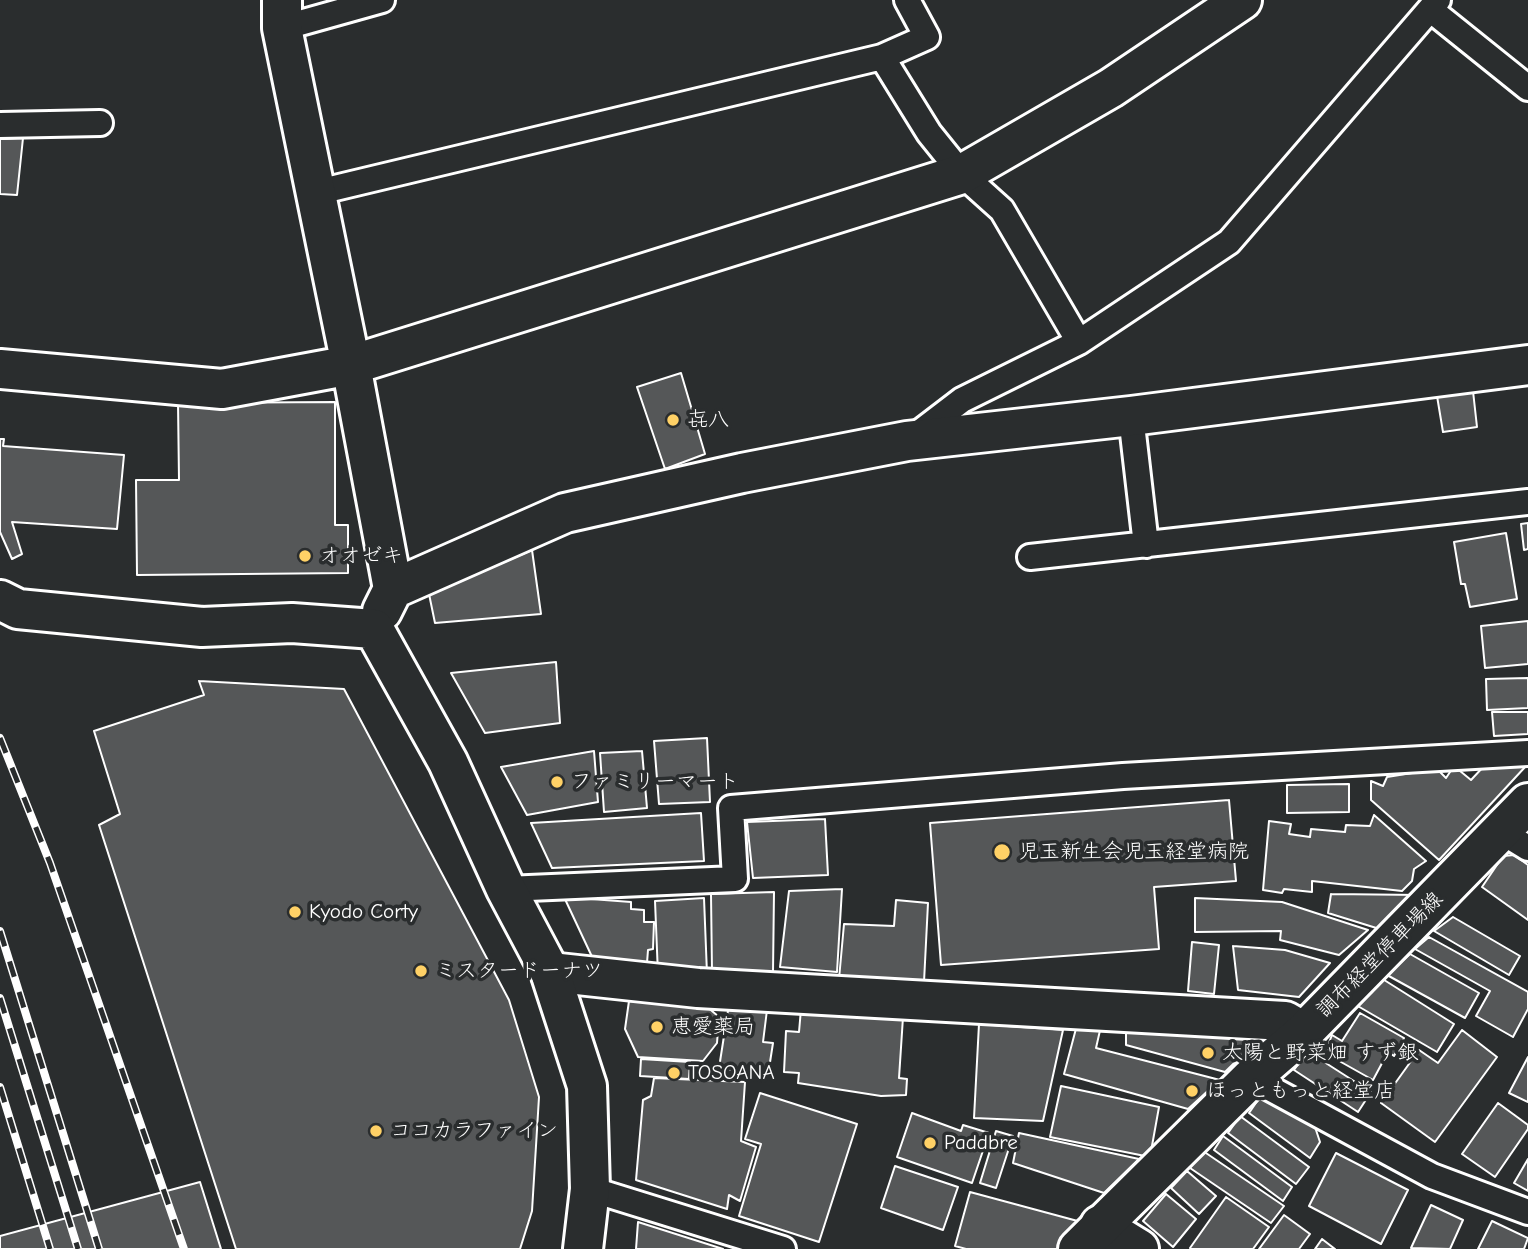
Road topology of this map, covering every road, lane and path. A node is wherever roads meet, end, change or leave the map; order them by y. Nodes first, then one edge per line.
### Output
1 (383, 0) edge
2 (907, 0) edge
3 (1242, 0) edge
4 (1435, 5) edge
5 (282, 14) edge
6 (882, 57) junction
7 (1528, 88) edge
8 (100, 123) dead end
9 (0, 125) edge
10 (962, 174) junction
11 (314, 193) junction
12 (1079, 342) junction
13 (351, 365) junction
14 (1528, 365) edge
15 (0, 369) edge
16 (1131, 416) junction
17 (907, 441) junction
18 (1528, 502) edge
19 (1146, 545) junction
20 (1030, 557) dead end
21 (393, 589) junction
22 (0, 600) edge
23 (374, 629) junction
24 (1528, 753) edge
25 (1528, 803) edge
26 (1515, 840) edge
27 (506, 889) junction
28 (550, 972) junction
29 (1304, 1032) junction
30 (1251, 1078) junction
31 (590, 1189) junction
32 (1528, 1212) edge
33 (1089, 1237) edge
34 (583, 1249) edge
35 (783, 1249) edge
36 (1139, 1249) edge

1 - 5 lane
2 - 6 lane
3 - 10 street
4 - 7 lane
4 - 12 lane
5 - 11 street
6 - 10 lane
6 - 11 lane
8 - 9 lane
10 - 12 lane
10 - 13 street
11 - 13 street
12 - 17 lane
13 - 15 street
13 - 21 street
14 - 16 street
16 - 17 street
16 - 19 lane
17 - 21 street
18 - 19 lane
19 - 20 lane
21 - 23 street
22 - 23 street
23 - 27 street
24 - 27 lane
25 - 26 street, 調布経堂停車場線
26 - 29 street, 調布経堂停車場線
27 - 28 street
28 - 29 street
28 - 31 street
29 - 30 street, 調布経堂停車場線
30 - 32 lane
30 - 33 street, 調布経堂停車場線
31 - 34 street
31 - 35 lane
33 - 36 street

